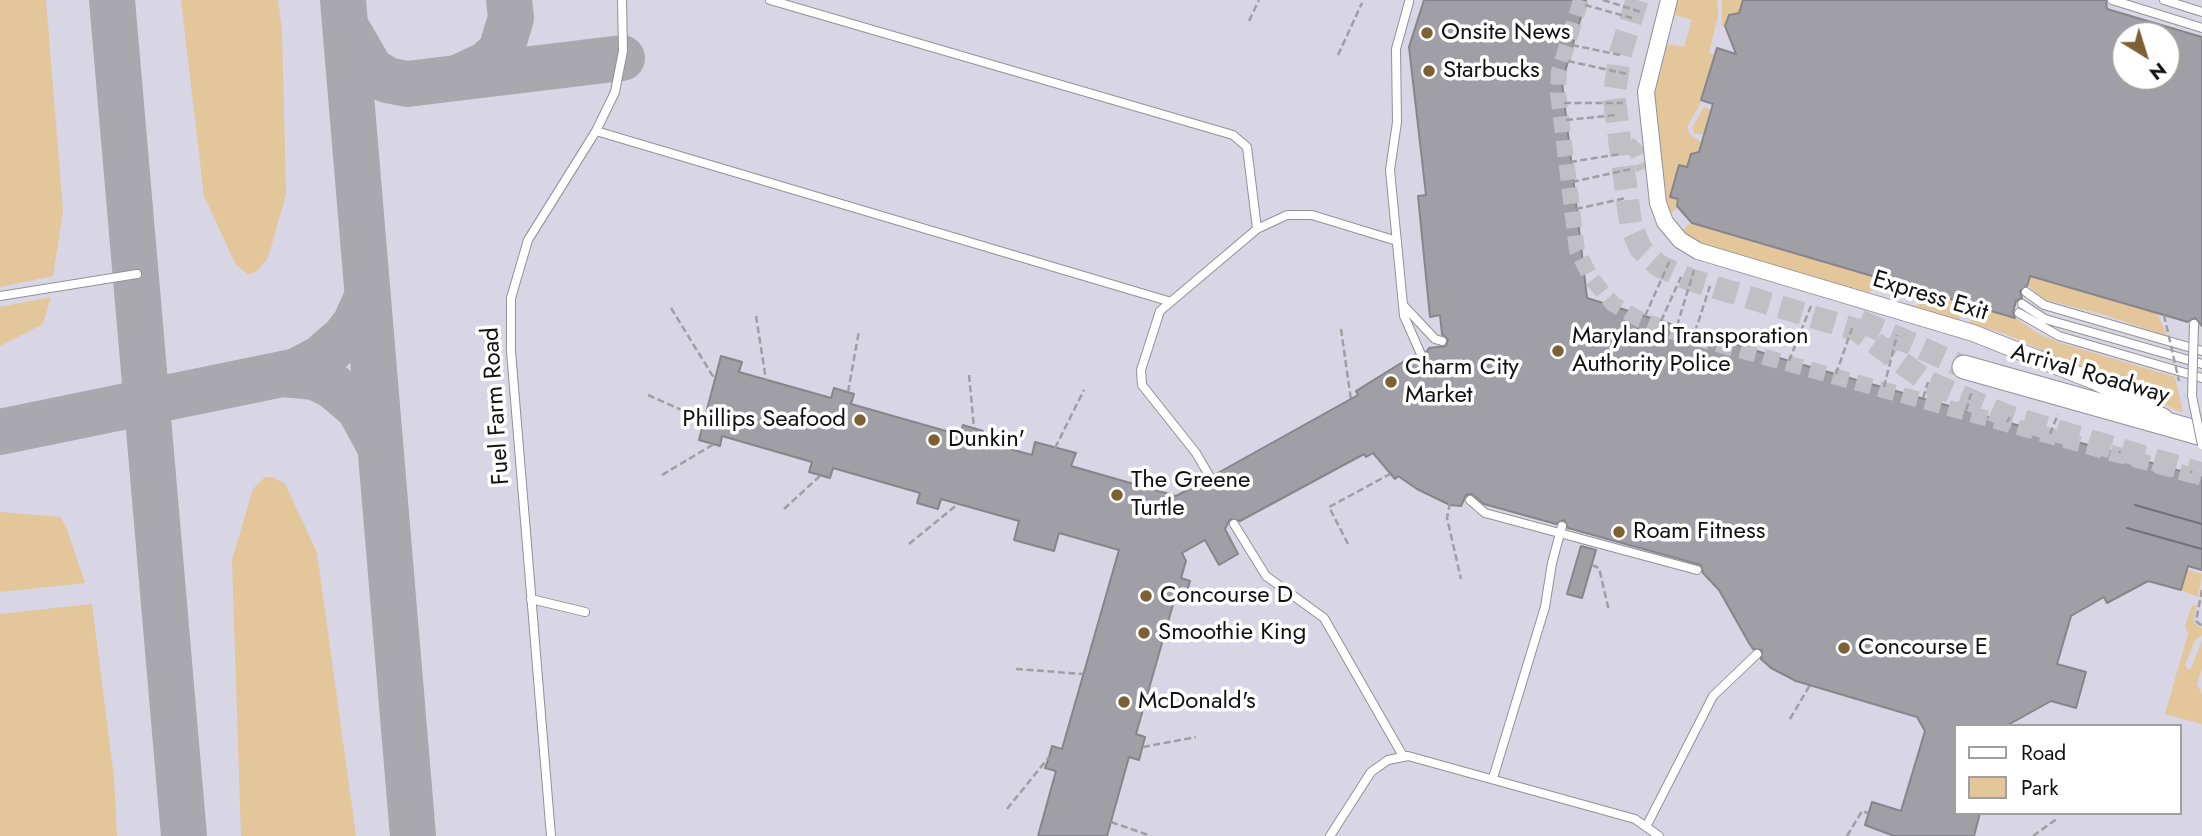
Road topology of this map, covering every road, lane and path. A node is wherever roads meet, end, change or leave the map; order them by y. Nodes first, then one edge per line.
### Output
1 (622, 0) edge
2 (770, 0) edge
3 (1259, 0) edge
4 (1603, 0) edge
5 (1669, 0) edge
6 (2112, 0) edge
7 (2164, 0) edge
8 (1409, 2) dead end
9 (1362, 3) dead end
10 (1585, 5) dead end
11 (1642, 12) dead end
12 (2202, 12) edge
13 (1632, 18) dead end
14 (1249, 21) dead end
15 (2202, 28) edge
16 (1572, 45) dead end
17 (1338, 55) dead end
18 (1620, 55) dead end
19 (1568, 61) dead end
20 (1627, 74) dead end
21 (1564, 103) dead end
22 (1623, 103) dead end
23 (1616, 115) dead end
24 (1566, 120) dead end
25 (596, 131) junction
26 (1620, 154) dead end
27 (1570, 162) dead end
28 (1638, 169) joint
29 (1572, 182) dead end
30 (1626, 198) dead end
31 (1576, 209) dead end
32 (1665, 222) junction
33 (1257, 229) junction
34 (1397, 241) junction
35 (1670, 260) dead end
36 (1694, 270) dead end
37 (137, 274) dead end
38 (1681, 277) dead end
39 (1710, 286) dead end
40 (2026, 292) dead end
41 (0, 296) edge
42 (1168, 301) junction
43 (1403, 305) junction
44 (1811, 306) dead end
45 (671, 308) dead end
46 (756, 316) dead end
47 (1645, 316) dead end
48 (1661, 321) dead end
49 (1578, 324) dead end
50 (2194, 324) dead end
51 (1584, 326) dead end
52 (1677, 326) dead end
53 (1852, 328) dead end
54 (1341, 329) dead end
55 (859, 331) dead end
56 (1695, 332) dead end
57 (1898, 335) dead end
58 (1443, 341) dead end
59 (2202, 351) edge
60 (1420, 352) dead end
61 (1788, 361) dead end
62 (2202, 364) edge
63 (1964, 367) tunnel mouth
64 (1836, 374) dead end
65 (968, 375) dead end
66 (2202, 377) edge
67 (714, 378) dead end
68 (766, 380) dead end
69 (1928, 382) dead end
70 (1884, 387) dead end
71 (1084, 390) dead end
72 (848, 392) dead end
73 (648, 395) dead end
74 (1923, 398) dead end
75 (1351, 400) dead end
76 (2010, 417) dead end
77 (702, 419) dead end
78 (2007, 422) dead end
79 (974, 428) dead end
80 (2180, 428) junction
81 (2202, 434) edge
82 (714, 444) dead end
83 (2202, 444) edge
84 (1055, 448) dead end
85 (1390, 474) dead end
86 (662, 475) dead end
87 (821, 475) dead end
88 (1210, 477) dead end
89 (1470, 500) dead end
90 (1450, 503) dead end
91 (958, 504) dead end
92 (784, 509) dead end
93 (1234, 524) dead end
94 (1561, 530) junction
95 (909, 544) dead end
96 (1348, 544) dead end
97 (1592, 565) dead end
98 (1697, 570) dead end
99 (1461, 579) dead end
100 (2202, 593) edge
101 (531, 598) junction
102 (1609, 611) dead end
103 (585, 612) dead end
104 (2202, 626) edge
105 (1757, 654) dead end
106 (1016, 668) dead end
107 (1083, 674) dead end
108 (1810, 685) dead end
109 (1790, 719) dead end
110 (1196, 737) dead end
111 (1143, 747) dead end
112 (1403, 756) junction
113 (1049, 757) dead end
114 (1493, 778) junction
115 (1007, 809) dead end
116 (1868, 813) dead end
117 (2058, 818) dead end
118 (1111, 822) dead end
119 (1647, 825) junction
120 (551, 836) edge
121 (1152, 836) edge
122 (1330, 836) edge
123 (1659, 836) edge
124 (1847, 836) edge
125 (2033, 836) edge

1 - 25 lane, Fuel Farm Road
2 - 33 lane
3 - 14 path
4 - 11 path
5 - 32 street
6 - 15 lane
7 - 12 lane
8 - 34 lane
9 - 17 path
10 - 13 path
16 - 18 path
19 - 20 path
21 - 22 path
23 - 24 path
25 - 42 lane
25 - 101 lane, Fuel Farm Road
26 - 27 path
28 - 29 path
28 - 32 street, Express Exit
30 - 31 path
32 - 80 street, Express Exit
33 - 34 lane
33 - 42 lane
34 - 43 lane
35 - 47 path
36 - 52 path
37 - 41 lane
38 - 48 path
39 - 56 path
40 - 59 lane
42 - 88 lane
43 - 58 lane
43 - 60 lane
44 - 61 path
45 - 67 path
46 - 68 path
49 - 51 path
50 - 83 lane, bridge
53 - 64 path
54 - 75 path
55 - 72 path
57 - 70 path
62 - 66 lane, bridge
63 - 80 main road, Arrival Roadway
65 - 79 path
69 - 74 path
71 - 84 path
73 - 77 path
76 - 78 path
80 - 81 main road, Arrival Roadway
82 - 86 path
85 - 96 path
87 - 92 path
89 - 94 lane
90 - 99 path
91 - 95 path
93 - 112 lane
94 - 98 lane
94 - 114 lane
97 - 102 path
100 - 104 path
101 - 103 lane
101 - 120 lane, Fuel Farm Road
105 - 119 lane
106 - 107 path
108 - 109 path
110 - 111 path
112 - 114 lane
112 - 122 lane
113 - 115 path
114 - 119 lane
116 - 124 path
117 - 125 path
118 - 121 path
119 - 123 lane

